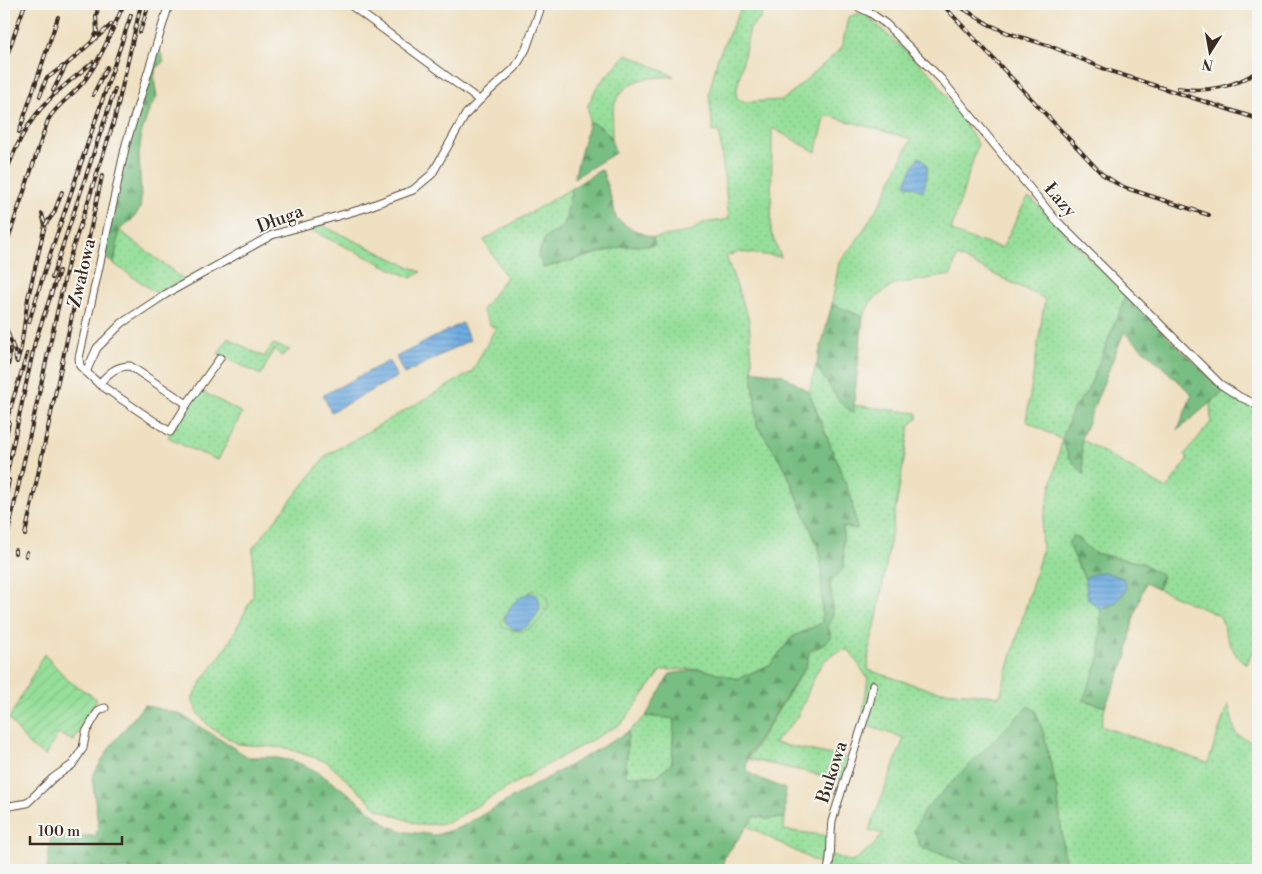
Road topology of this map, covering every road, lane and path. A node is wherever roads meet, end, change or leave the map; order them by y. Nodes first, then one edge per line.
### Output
1 (169, 4) edge
2 (349, 4) edge
3 (542, 4) edge
4 (852, 4) edge
5 (479, 100) junction
6 (220, 358) dead end
7 (86, 372) junction
8 (99, 384) junction
9 (188, 404) junction
10 (1258, 405) edge
11 (872, 685) dead end
12 (105, 708) dead end
13 (4, 807) edge
14 (828, 870) edge

1 - 7 street, Zwałowa
2 - 5 street
3 - 5 street, Długa
4 - 10 street, Łazy
5 - 7 street, Długa
6 - 9 street
7 - 8 street
8 - 9 street
8 - 9 street
11 - 14 street, Bukowa
12 - 13 street

